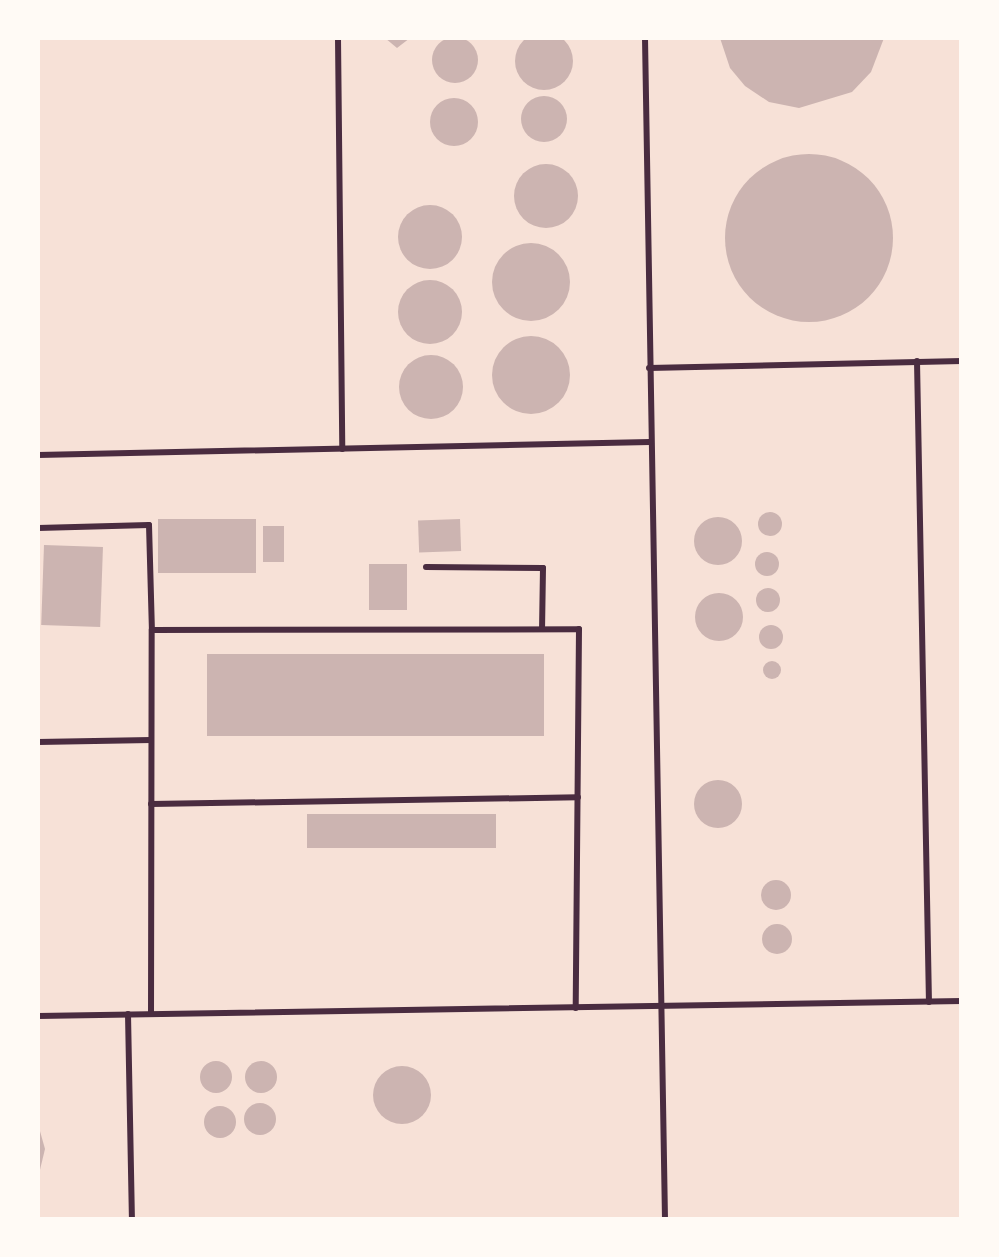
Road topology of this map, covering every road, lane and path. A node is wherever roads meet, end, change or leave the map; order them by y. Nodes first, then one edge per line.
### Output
1 (338, 38) edge
2 (644, 38) edge
3 (916, 361) junction
4 (962, 361) edge
5 (649, 368) junction
6 (650, 442) junction
7 (342, 449) junction
8 (38, 456) edge
9 (38, 528) edge
10 (426, 567) dead end
11 (152, 630) junction
12 (542, 630) junction
13 (151, 740) junction
14 (38, 742) edge
15 (578, 796) junction
16 (151, 804) junction
17 (962, 1001) edge
18 (929, 1002) junction
19 (661, 1007) junction
20 (576, 1008) junction
21 (128, 1014) junction
22 (151, 1014) junction
23 (38, 1016) edge
24 (132, 1220) edge
25 (665, 1220) edge

1 - 7 lane
2 - 5 lane
3 - 4 lane
3 - 5 lane
3 - 18 lane
5 - 6 lane
6 - 7 lane
6 - 19 lane
7 - 8 lane
9 - 11 lane
10 - 12 lane
11 - 12 lane
11 - 13 lane
12 - 15 lane
13 - 14 lane
13 - 16 lane
15 - 16 lane
15 - 20 lane
16 - 22 lane
17 - 18 lane
18 - 19 lane
19 - 20 lane
19 - 25 lane
20 - 22 lane
21 - 22 lane
21 - 23 lane
21 - 24 lane

